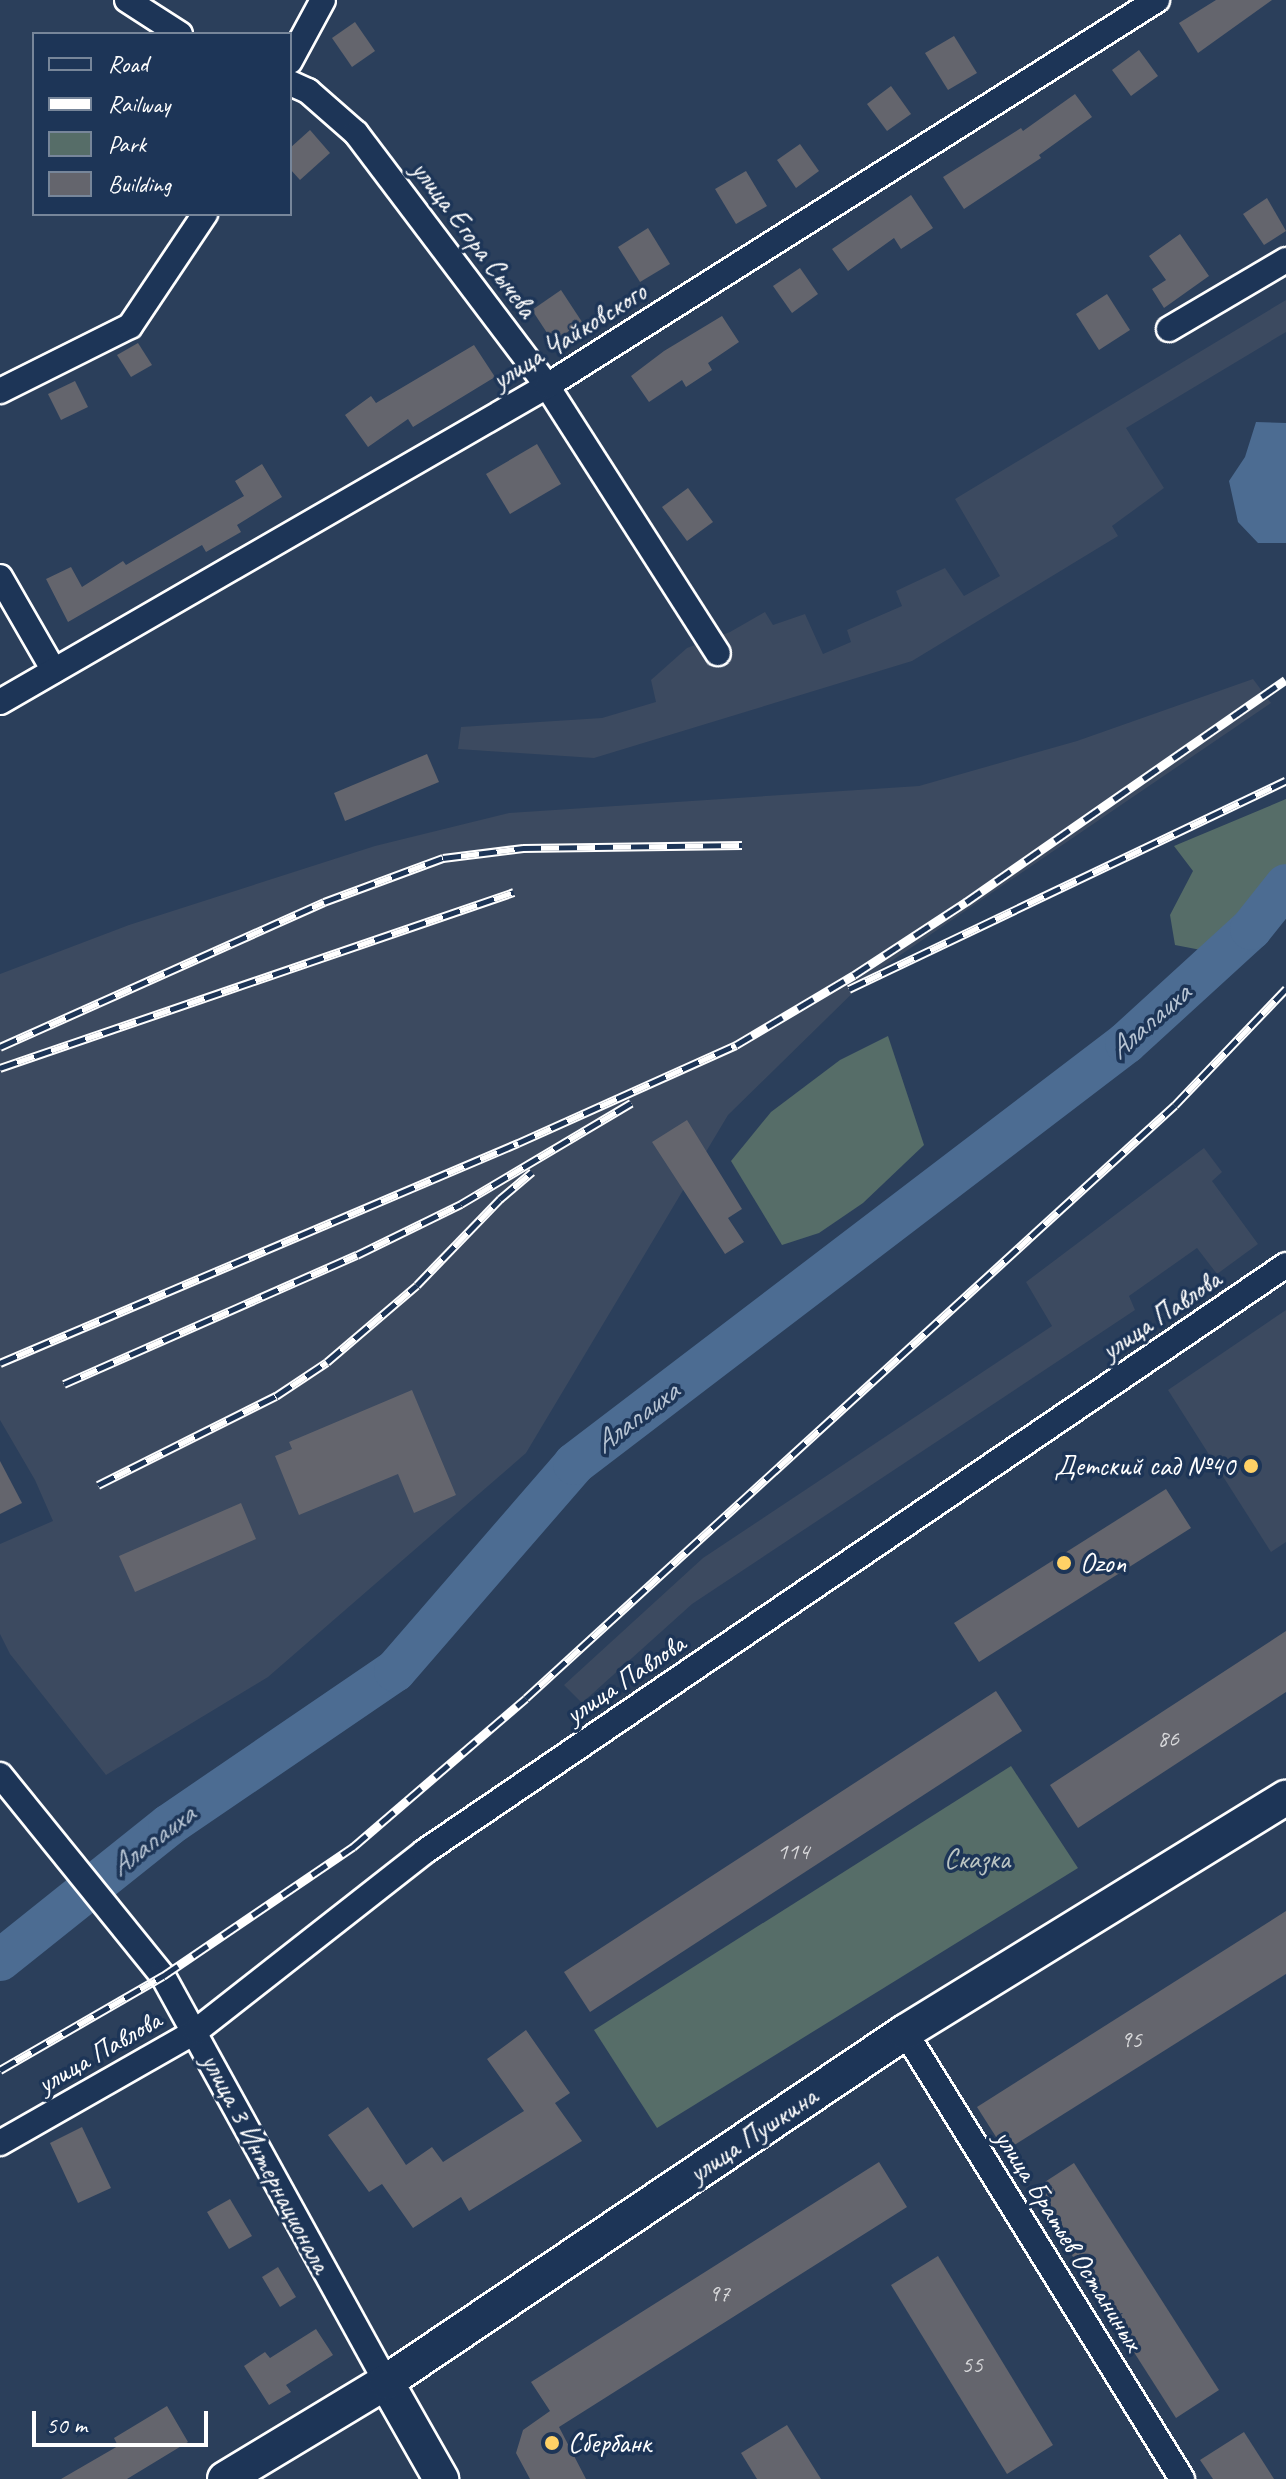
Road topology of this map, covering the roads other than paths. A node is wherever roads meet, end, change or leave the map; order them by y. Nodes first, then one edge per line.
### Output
1 (127, 0) edge
2 (323, 0) edge
3 (1157, 0) edge
4 (177, 32) edge
5 (292, 57) edge
6 (292, 84) edge
7 (204, 216) edge
8 (1286, 260) edge
9 (1169, 329) dead end
10 (547, 386) junction
11 (0, 391) edge
12 (0, 577) edge
13 (718, 653) dead end
14 (54, 671) junction
15 (0, 702) edge
16 (1286, 1265) edge
17 (0, 1775) edge
18 (1286, 1798) edge
19 (196, 2031) junction
20 (905, 2032) junction
21 (0, 2143) edge
22 (386, 2382) junction
23 (225, 2479) edge
24 (441, 2479) edge
25 (1182, 2479) edge

1 - 4 street
2 - 5 street
3 - 10 street, улица Чайковского
6 - 10 street, улица Егора Сычева
7 - 11 street
8 - 9 street
10 - 13 street, улица Егора Сычева
10 - 14 street, улица Чайковского
12 - 14 street
14 - 15 street, улица Чайковского
16 - 19 street, улица Павлова
17 - 19 street, улица 3 Интернационала
18 - 20 street, улица Пушкина
19 - 21 street, улица Павлова
19 - 22 street, улица 3 Интернационала
20 - 22 street, улица Пушкина
20 - 25 street, улица Братьев Останиных
22 - 23 street, улица Пушкина
22 - 24 street, улица 3 Интернационала

